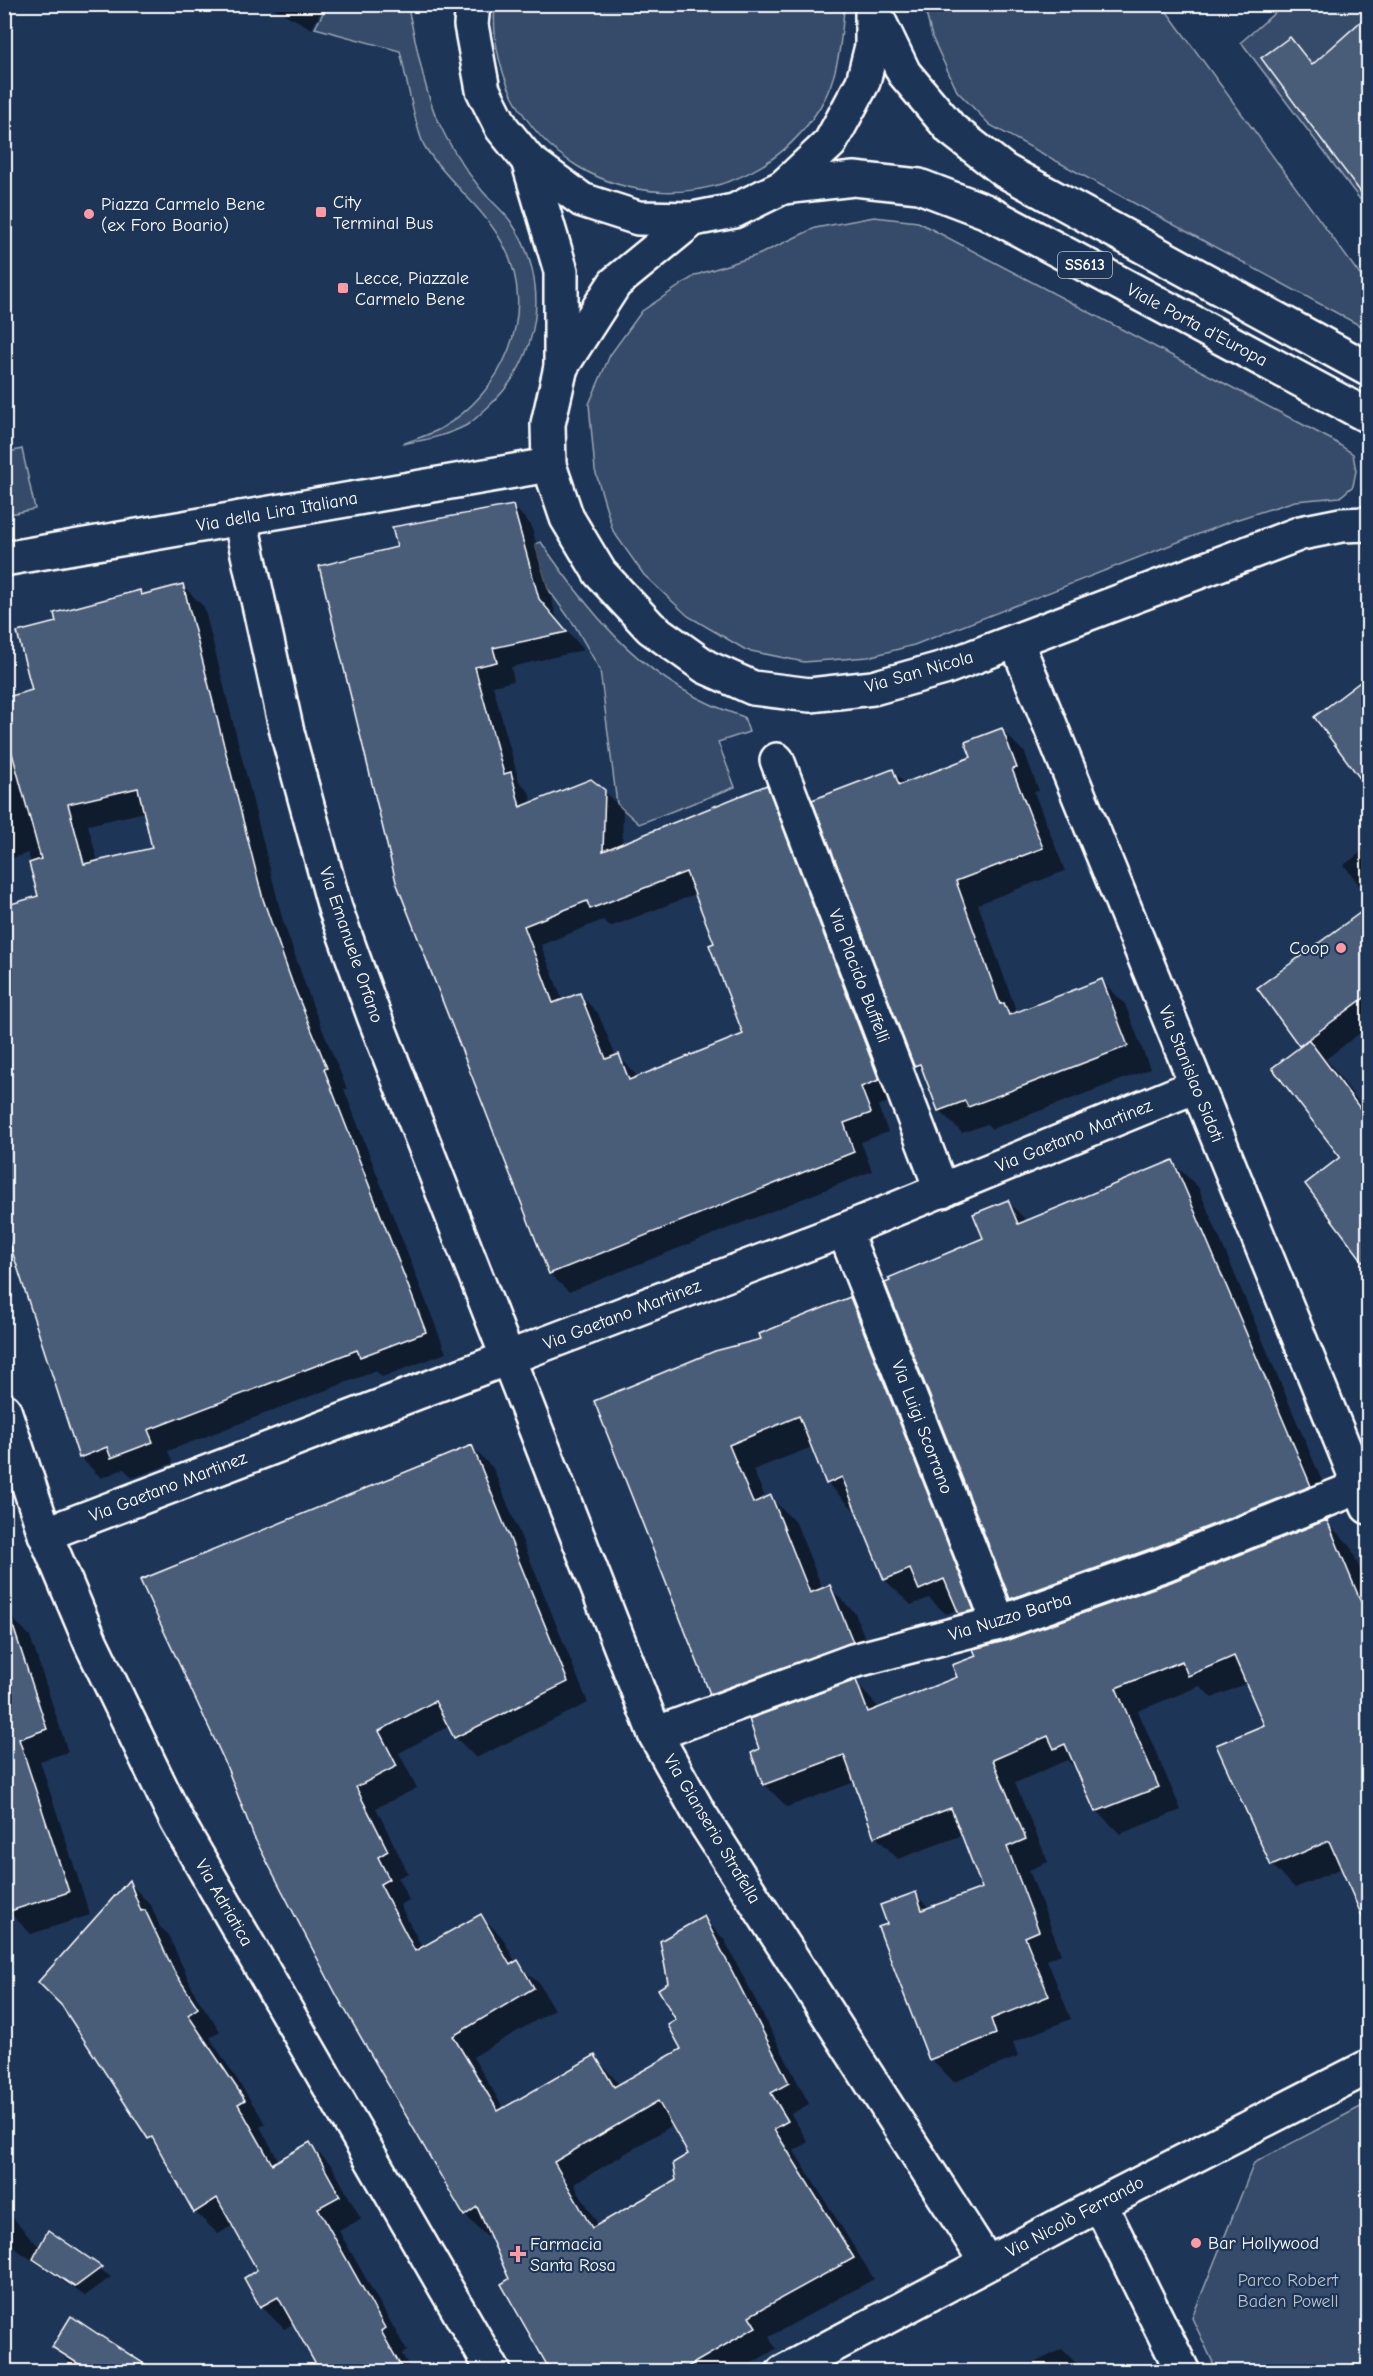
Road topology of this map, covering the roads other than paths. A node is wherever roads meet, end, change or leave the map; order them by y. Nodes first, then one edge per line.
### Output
1 (873, 7) edge
2 (468, 11) edge
3 (528, 160) junction
4 (783, 187) junction
5 (693, 219) junction
6 (561, 367) junction
7 (1368, 369) edge
8 (1368, 416) edge
9 (549, 465) junction
10 (240, 518) junction
11 (1368, 524) edge
12 (4, 560) edge
13 (1017, 640) junction
14 (777, 760) dead end
15 (1196, 1086) junction
16 (942, 1191) junction
17 (844, 1230) junction
18 (510, 1358) junction
19 (4, 1410) edge
20 (1364, 1497) edge
21 (45, 1534) junction
22 (999, 1623) junction
23 (656, 1734) junction
24 (1368, 2067) edge
25 (1100, 2204) junction
26 (987, 2263) junction
27 (494, 2372) edge
28 (783, 2372) edge
29 (1183, 2372) edge

1 - 4 main road, Viale Porta d'Europa
1 - 7 main road, Viale Porta d'Europa / SS613
2 - 3 main road, Viale Porta d'Europa
3 - 5 main road, Viale Porta d'Europa
3 - 6 main road, Via San Nicola
4 - 5 main road, Viale Porta d'Europa
4 - 8 main road, Viale Porta d'Europa / SS613
5 - 6 main road, Via San Nicola
6 - 9 main road, Via San Nicola
9 - 10 main road, Via della Lira Italiana
9 - 13 main road, Via San Nicola
10 - 12 main road, Via della Lira Italiana
10 - 18 main road, Via Emanuele Orfano
11 - 13 main road, Via San Nicola
13 - 15 main road, Via Stanislao Sidoti
14 - 16 main road, Via Placido Buffelli
15 - 16 main road, Via Gaetano Martinez
15 - 20 main road, Via Stanislao Sidoti
16 - 17 main road, Via Gaetano Martinez
17 - 18 main road, Via Gaetano Martinez
17 - 22 main road, Via Luigi Scorrano
18 - 21 main road, Via Gaetano Martinez
18 - 23 main road, Via Gianserio Strafella
19 - 21 main road, Via Adriatica
20 - 22 main road, Via Nuzzo Barba
21 - 27 main road, Via Adriatica
22 - 23 main road, Via Nuzzo Barba
23 - 26 main road, Via Gianserio Strafella
24 - 25 main road, Via Nicolò Ferrando
25 - 26 main road, Via Nicolò Ferrando
25 - 29 main road
26 - 28 main road, Via Nicolò Ferrando

